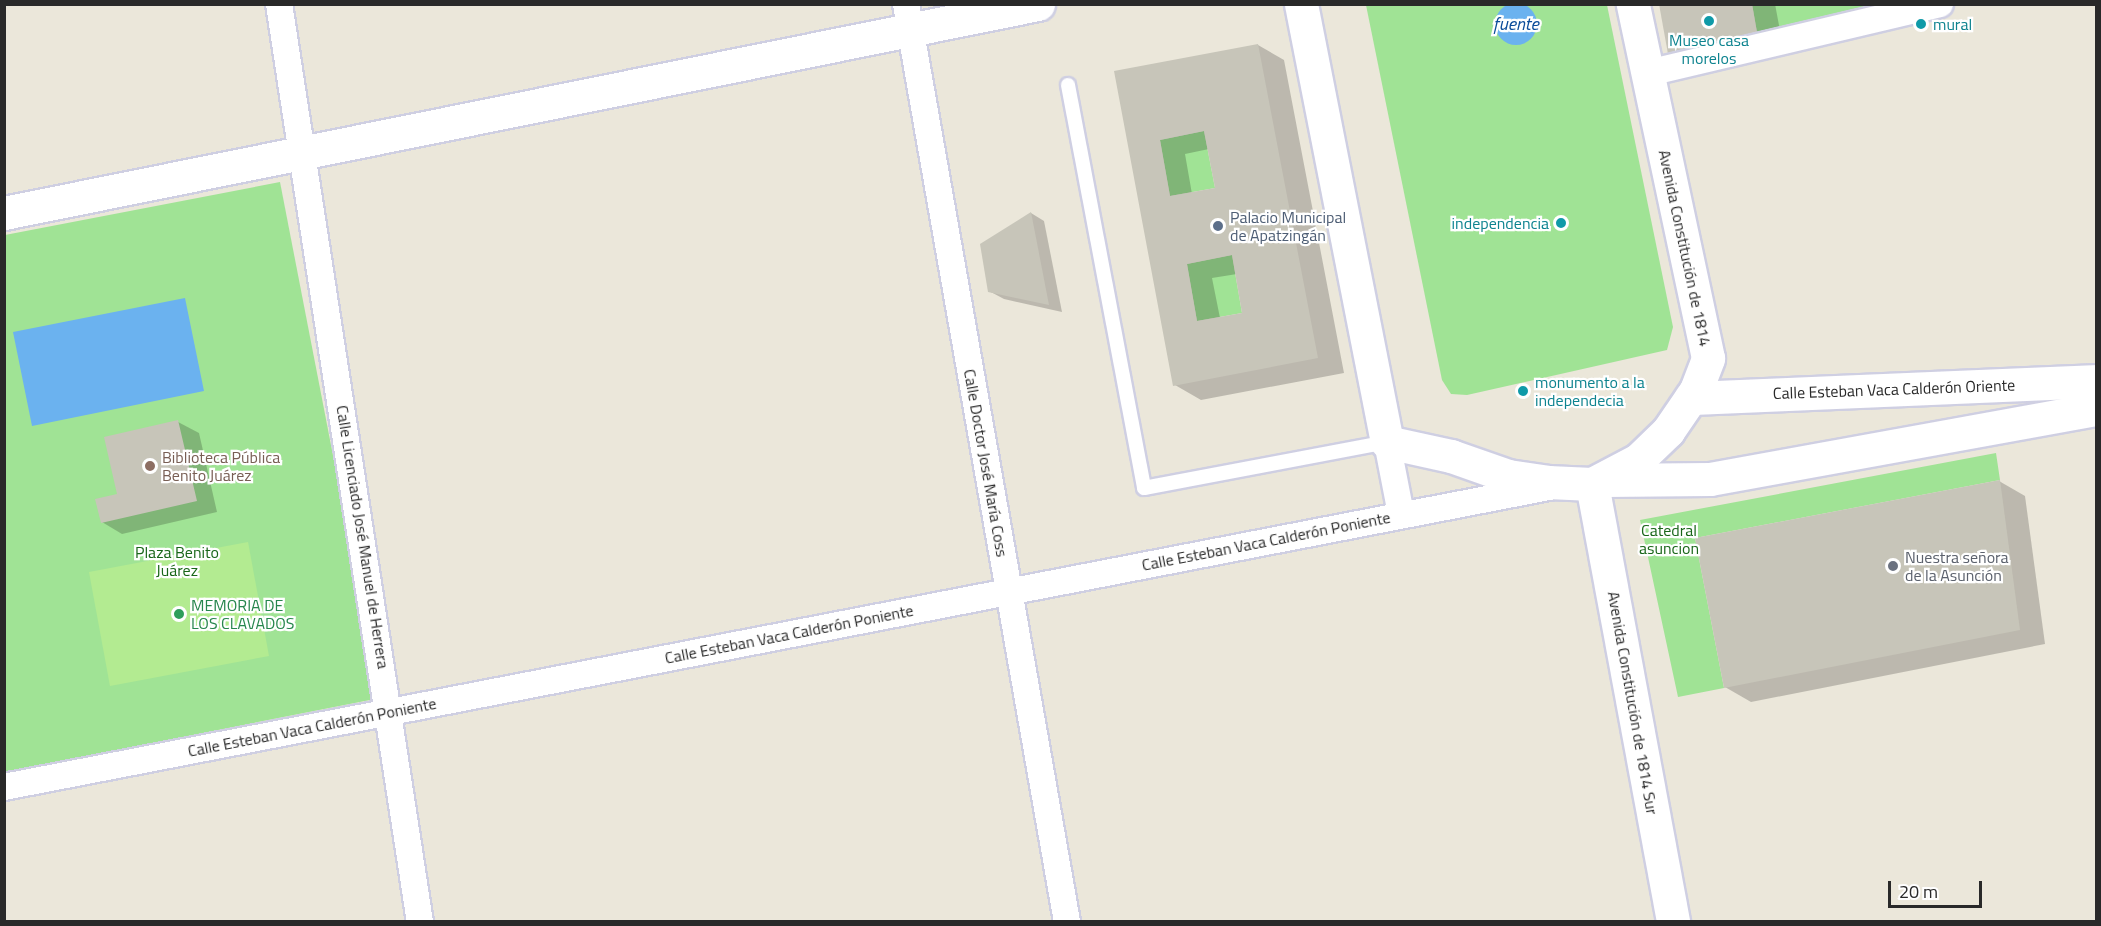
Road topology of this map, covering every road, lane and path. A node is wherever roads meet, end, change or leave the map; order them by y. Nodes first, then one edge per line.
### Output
1 (279, 4) edge
2 (1038, 4) edge
3 (1301, 4) edge
4 (1633, 4) edge
5 (1940, 4) edge
6 (908, 17) edge
7 (1648, 73) junction
8 (1068, 85) dead end
9 (304, 153) junction
10 (4, 213) edge
11 (2097, 381) edge
12 (1691, 398) junction
13 (2097, 410) edge
14 (1387, 442) junction
15 (1590, 482) junction
16 (1401, 514) junction
17 (1009, 591) junction
18 (389, 712) junction
19 (4, 787) edge
20 (420, 921) edge
21 (1067, 921) edge
22 (1673, 921) edge

1 - 9 street, Calle Licenciado José Manuel de Herrera
2 - 6 street
3 - 14 street
4 - 7 street, Avenida Constitución de 1814
5 - 7 street
6 - 9 street
6 - 17 street, Calle Doctor José María Coss
7 - 12 street, Avenida Constitución de 1814
8 - 14 lane
9 - 10 street
9 - 18 street, Calle Licenciado José Manuel de Herrera
11 - 12 street, Calle Esteban Vaca Calderón Oriente
12 - 15 street, Avenida Constitución de 1814
13 - 15 street
14 - 15 street
14 - 16 street
15 - 16 street, Calle Esteban Vaca Calderón Poniente
15 - 22 street, Avenida Constitución de 1814 Sur
16 - 17 street, Calle Esteban Vaca Calderón Poniente
17 - 18 street, Calle Esteban Vaca Calderón Poniente
17 - 21 street, Calle Doctor José María Coss
18 - 19 street, Calle Esteban Vaca Calderón Poniente
18 - 20 street, Calle Licenciado José Manuel de Herrera

